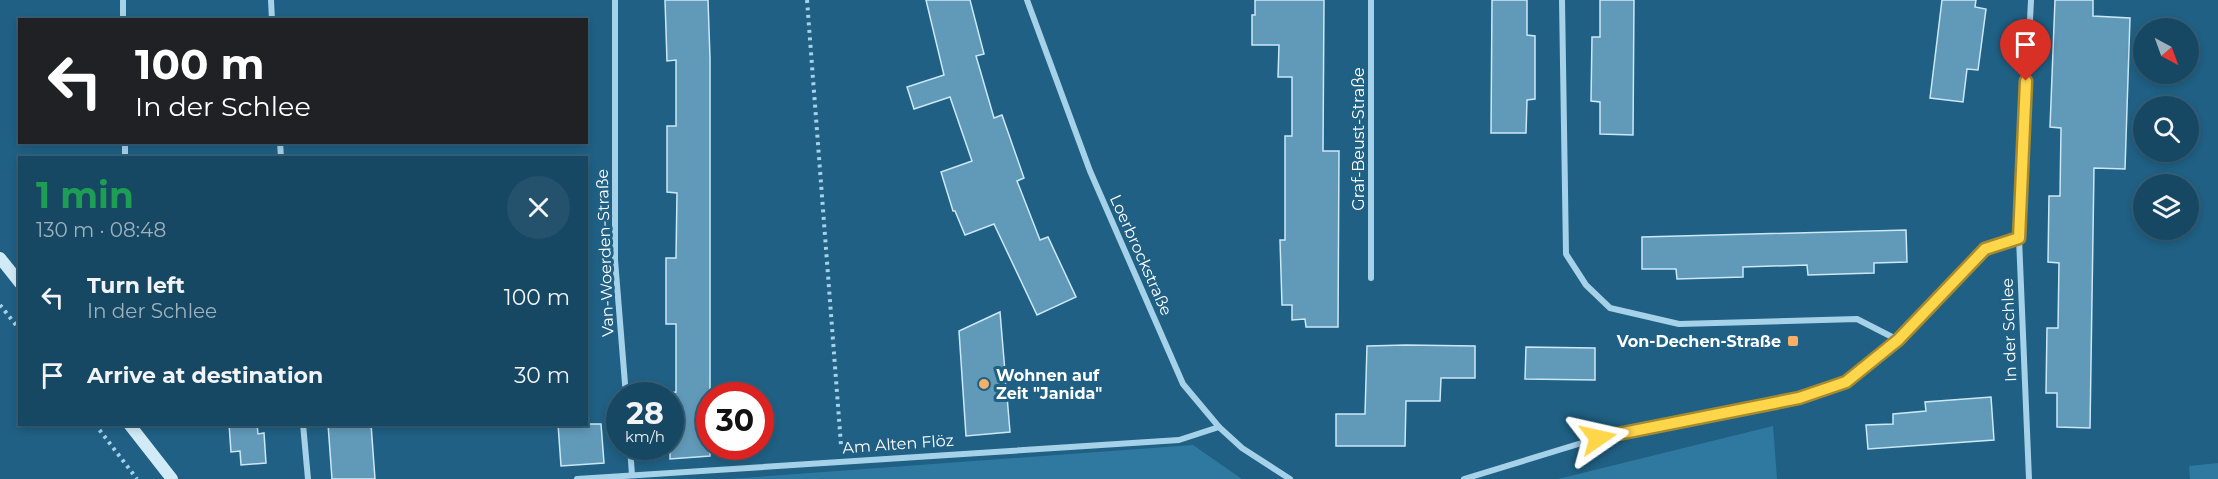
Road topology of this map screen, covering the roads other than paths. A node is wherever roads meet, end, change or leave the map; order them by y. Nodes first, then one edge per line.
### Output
1 (123, 0) edge
2 (271, 0) edge
3 (615, 0) edge
4 (1027, 0) edge
5 (1371, 0) edge
6 (1562, 0) edge
7 (2031, 0) edge
8 (123, 18) edge
9 (272, 18) edge
10 (2019, 238) junction
11 (0, 258) edge
12 (1371, 278) dead end
13 (18, 281) edge
14 (1898, 340) junction
15 (625, 382) edge
16 (131, 426) edge
17 (303, 426) edge
18 (1219, 428) junction
19 (631, 460) edge
20 (632, 475) junction
21 (172, 479) edge
22 (308, 479) edge
23 (577, 479) edge
24 (1290, 479) edge
25 (1464, 479) edge
26 (2030, 479) edge

1 - 8 street
2 - 9 street
3 - 15 street, Van-Woerden-Straße
4 - 18 street, Loerbrockstraße
5 - 12 street, Graf-Beust-Straße
6 - 14 street
7 - 10 street, In der Schlee
10 - 14 street
10 - 26 street, In der Schlee
11 - 13 main road
14 - 25 street
16 - 21 main road
17 - 22 street
18 - 20 street, Am Alten Flöz
18 - 24 street, Loerbrockstraße
19 - 20 street
20 - 23 street, Am Alten Flöz

